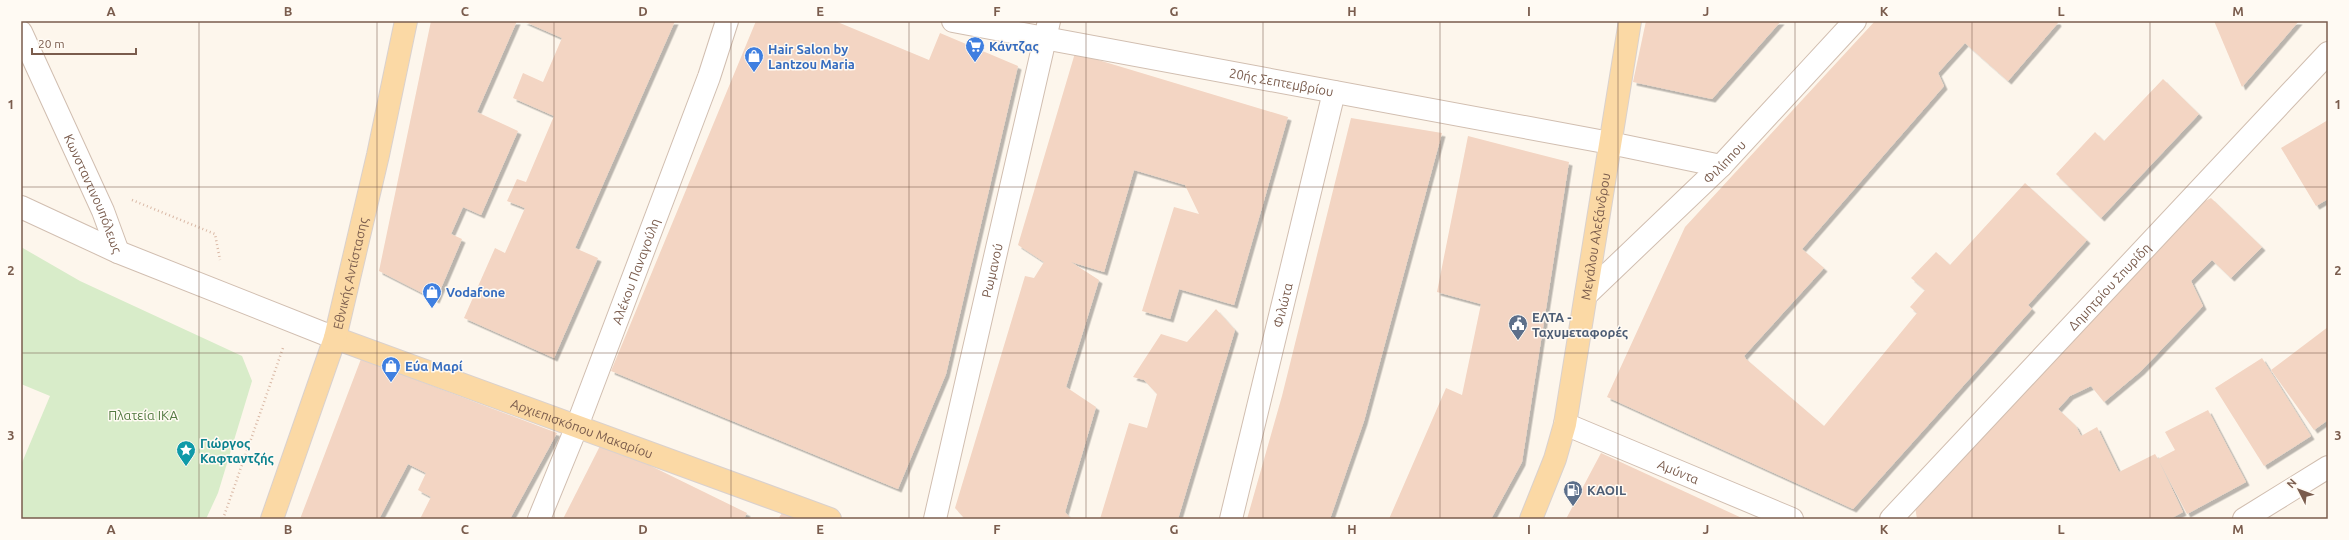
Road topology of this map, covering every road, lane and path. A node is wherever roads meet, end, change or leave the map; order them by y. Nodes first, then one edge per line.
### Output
1 (406, 21) edge
2 (727, 21) edge
3 (953, 21) edge
4 (1630, 21) edge
5 (1855, 21) edge
6 (1047, 30) edge
7 (21, 32) edge
8 (2328, 53) edge
9 (1334, 92) junction
10 (1610, 143) junction
11 (1721, 166) junction
12 (126, 198) dead end
13 (21, 207) edge
14 (118, 252) junction
15 (227, 295) junction
16 (1586, 295) junction
17 (335, 338) junction
18 (276, 344) dead end
19 (1565, 424) junction
20 (577, 426) junction
21 (2328, 467) edge
22 (223, 519) edge
23 (272, 519) edge
24 (539, 519) edge
25 (830, 519) edge
26 (935, 519) edge
27 (1231, 519) edge
28 (1531, 519) edge
29 (1792, 519) edge
30 (1891, 519) edge
31 (2244, 519) edge

1 - 17 main road, Εθνικής Αντίστασης
2 - 20 street, Αλέκου Παναγούλη
3 - 6 street, 20ής Σεπτεμβρίου
4 - 10 main road, Μεγάλου Αλεξάνδρου
5 - 11 street, Φιλίππου
6 - 9 street, 20ής Σεπτεμβρίου
6 - 26 street, Ρωμανού
7 - 14 street, Κωνσταντινουπόλεως
8 - 30 street, Δημητρίου Σπυρίδη
9 - 10 street, 20ής Σεπτεμβρίου
9 - 27 street, Φιλώτα
10 - 11 street, 20ής Σεπτεμβρίου
10 - 16 main road, Μεγάλου Αλεξάνδρου
11 - 16 street, Φιλίππου
12 - 15 path
13 - 14 street
14 - 15 street, Κωνσταντινουπόλεως
15 - 17 street, Κωνσταντινουπόλεως
16 - 19 main road, Μεγάλου Αλεξάνδρου
17 - 20 main road, Αρχιεπισκόπου Μακαρίου
17 - 23 main road, Εθνικής Αντίστασης
18 - 22 path
19 - 28 main road, Μεγάλου Αλεξάνδρου
19 - 29 street, Αμύντα
20 - 24 street, Αλέκου Παναγούλη
20 - 25 main road, Αρχιεπισκόπου Μακαρίου
21 - 31 street

